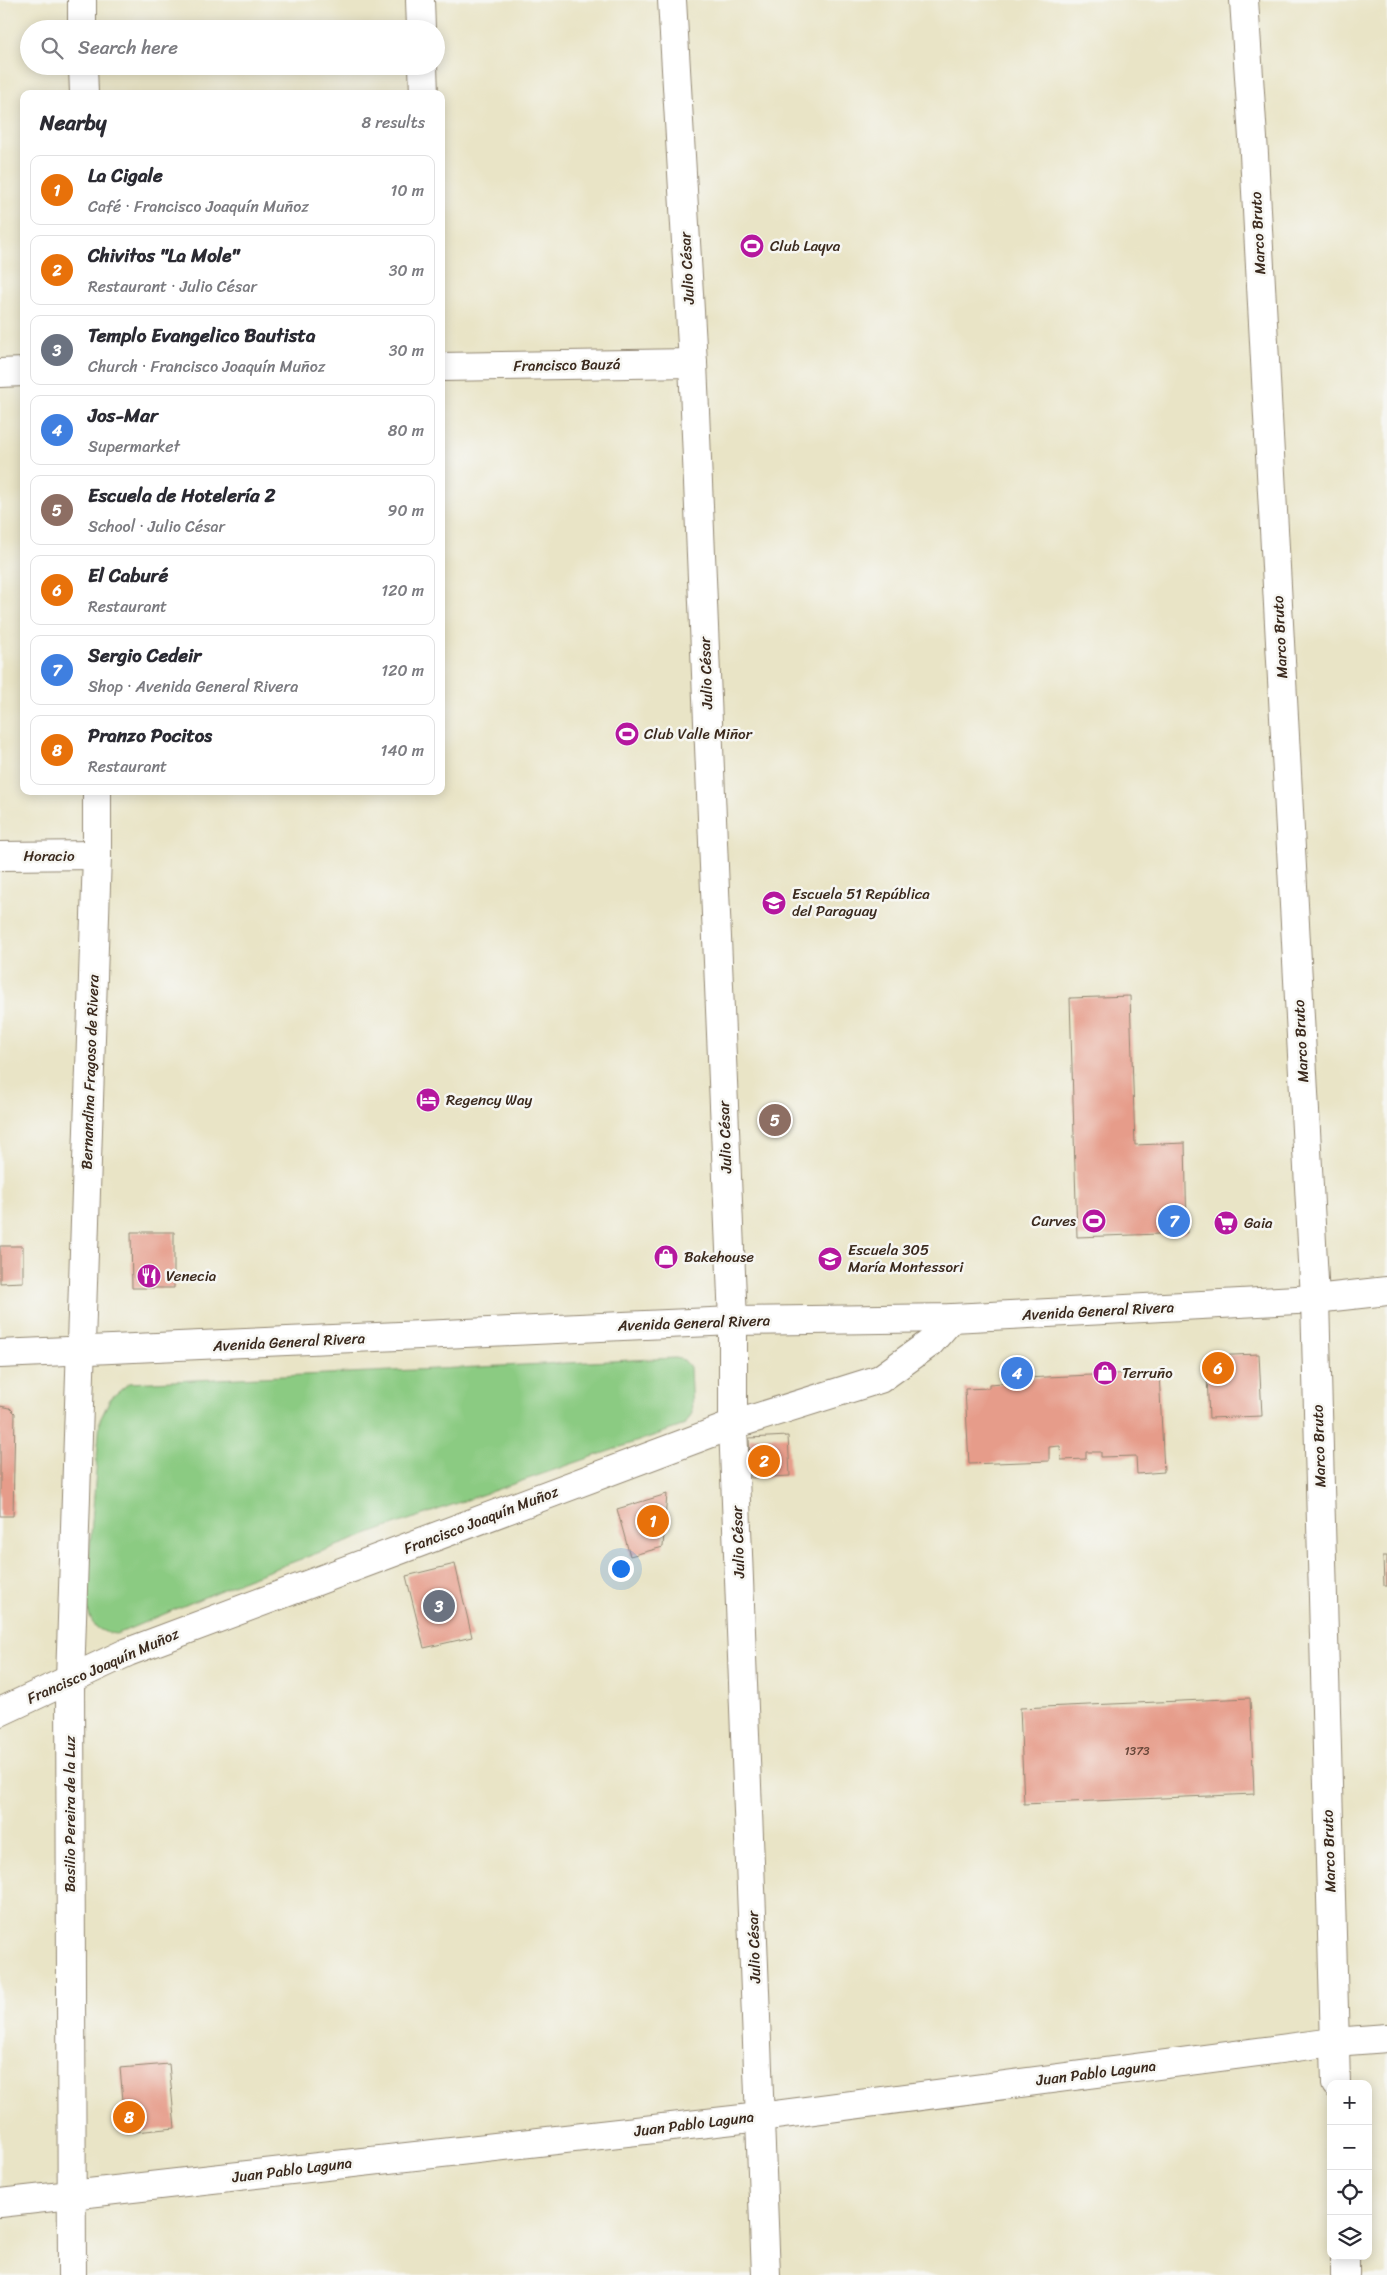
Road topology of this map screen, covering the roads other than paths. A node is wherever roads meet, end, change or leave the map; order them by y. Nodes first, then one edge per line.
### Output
1 (82, 0) edge
2 (420, 0) edge
3 (672, 0) edge
4 (1244, 0) edge
5 (82, 20) edge
6 (421, 20) edge
7 (84, 75) edge
8 (423, 75) edge
9 (84, 90) edge
10 (424, 90) edge
11 (693, 363) junction
12 (445, 367) edge
13 (20, 372) edge
14 (0, 373) edge
15 (97, 795) edge
16 (97, 855) junction
17 (0, 856) edge
18 (1387, 1292) edge
19 (1315, 1299) junction
20 (952, 1318) junction
21 (733, 1321) junction
22 (81, 1352) junction
23 (0, 1354) edge
24 (733, 1425) junction
25 (70, 1680) junction
26 (0, 1712) edge
27 (1387, 2038) edge
28 (1334, 2042) junction
29 (1336, 2080) edge
30 (760, 2117) junction
31 (72, 2195) junction
32 (0, 2203) edge
33 (1344, 2260) edge
34 (72, 2275) edge
35 (766, 2275) edge
36 (1345, 2275) edge

1 - 5 street
2 - 6 street
3 - 11 street, Julio César
4 - 19 street, Marco Bruto
7 - 9 street
8 - 10 street
11 - 12 street, Francisco Bauzá
11 - 21 street, Julio César
13 - 14 street
15 - 16 street, Bernandina Fragoso de Rivera
16 - 17 street, Horacio
16 - 22 street, Bernandina Fragoso de Rivera
18 - 19 street, Avenida General Rivera
19 - 20 street, Avenida General Rivera
19 - 28 street, Marco Bruto
20 - 21 street, Avenida General Rivera
20 - 24 street, Francisco Joaquín Muñoz
21 - 22 street, Avenida General Rivera
21 - 24 street, Julio César
22 - 23 street, Avenida General Rivera
22 - 25 street, Basilio Pereira de la Luz
24 - 25 street, Francisco Joaquín Muñoz
24 - 30 street, Julio César
25 - 26 street, Francisco Joaquín Muñoz
25 - 31 street, Basilio Pereira de la Luz
27 - 28 street, Juan Pablo Laguna
28 - 29 street, Marco Bruto
28 - 30 street, Juan Pablo Laguna
30 - 31 street, Juan Pablo Laguna
30 - 35 street, Julio César
31 - 32 street, Juan Pablo Laguna
31 - 34 street, Basilio Pereira de la Luz
33 - 36 street

